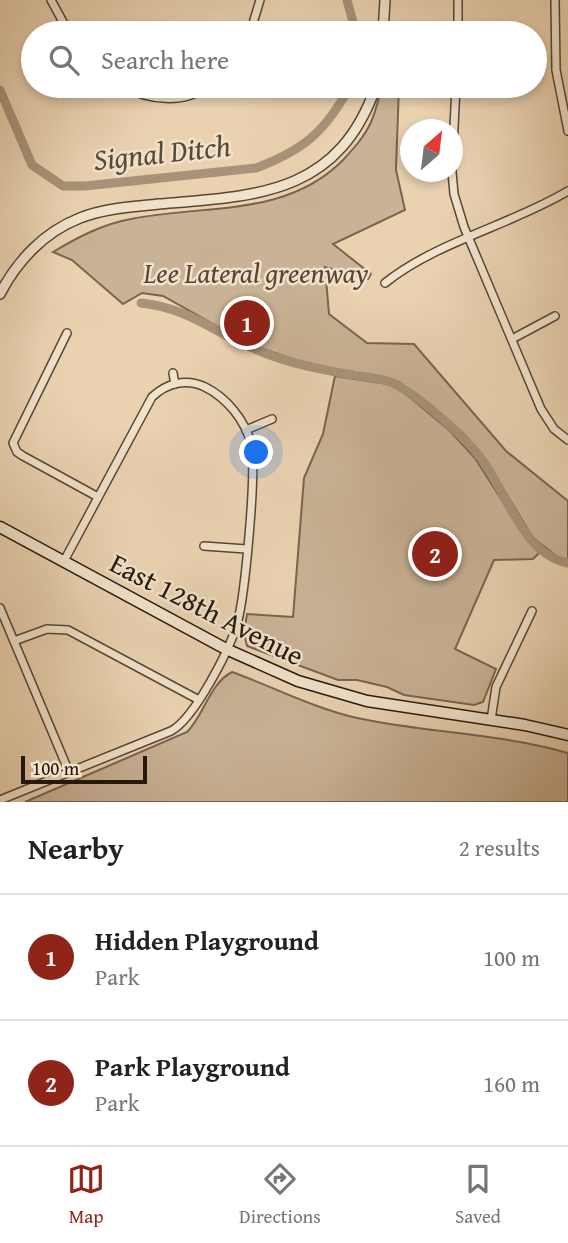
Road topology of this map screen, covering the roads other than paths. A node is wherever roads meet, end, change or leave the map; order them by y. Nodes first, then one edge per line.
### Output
1 (51, 0) edge
2 (250, 0) edge
3 (385, 0) edge
4 (458, 0) edge
5 (555, 0) edge
6 (260, 1) edge
7 (62, 21) edge
8 (254, 21) edge
9 (384, 21) edge
10 (458, 21) edge
11 (370, 98) edge
12 (455, 98) edge
13 (454, 119) edge
14 (568, 131) edge
15 (453, 182) edge
16 (568, 191) edge
17 (468, 238) junction
18 (385, 283) dead end
19 (0, 294) edge
20 (555, 316) dead end
21 (67, 333) dead end
22 (512, 338) junction
23 (173, 373) dead end
24 (175, 384) junction
25 (272, 419) dead end
26 (246, 430) junction
27 (568, 440) edge
28 (98, 497) junction
29 (0, 527) edge
30 (204, 546) dead end
31 (246, 549) junction
32 (64, 561) junction
33 (0, 608) edge
34 (532, 611) dead end
35 (14, 641) junction
36 (226, 649) junction
37 (199, 699) junction
38 (491, 720) junction
39 (568, 735) edge
40 (69, 772) junction
41 (0, 800) edge

1 - 7 street
2 - 6 street
3 - 9 street
4 - 10 street
5 - 14 street
6 - 8 street
11 - 19 street
12 - 13 street
15 - 17 street
16 - 17 street
17 - 18 street
17 - 22 street
20 - 22 street
21 - 28 street
22 - 27 street
23 - 24 street
24 - 26 street
24 - 28 street
25 - 26 street
26 - 31 street
28 - 32 street
29 - 32 main road, East 128th Avenue
30 - 31 street
31 - 36 street
32 - 36 main road, East 128th Avenue
33 - 35 street
34 - 38 street
35 - 37 street
35 - 40 street
36 - 37 street
36 - 38 main road, East 128th Avenue
37 - 40 street
38 - 39 main road, East 128th Avenue
40 - 41 street

